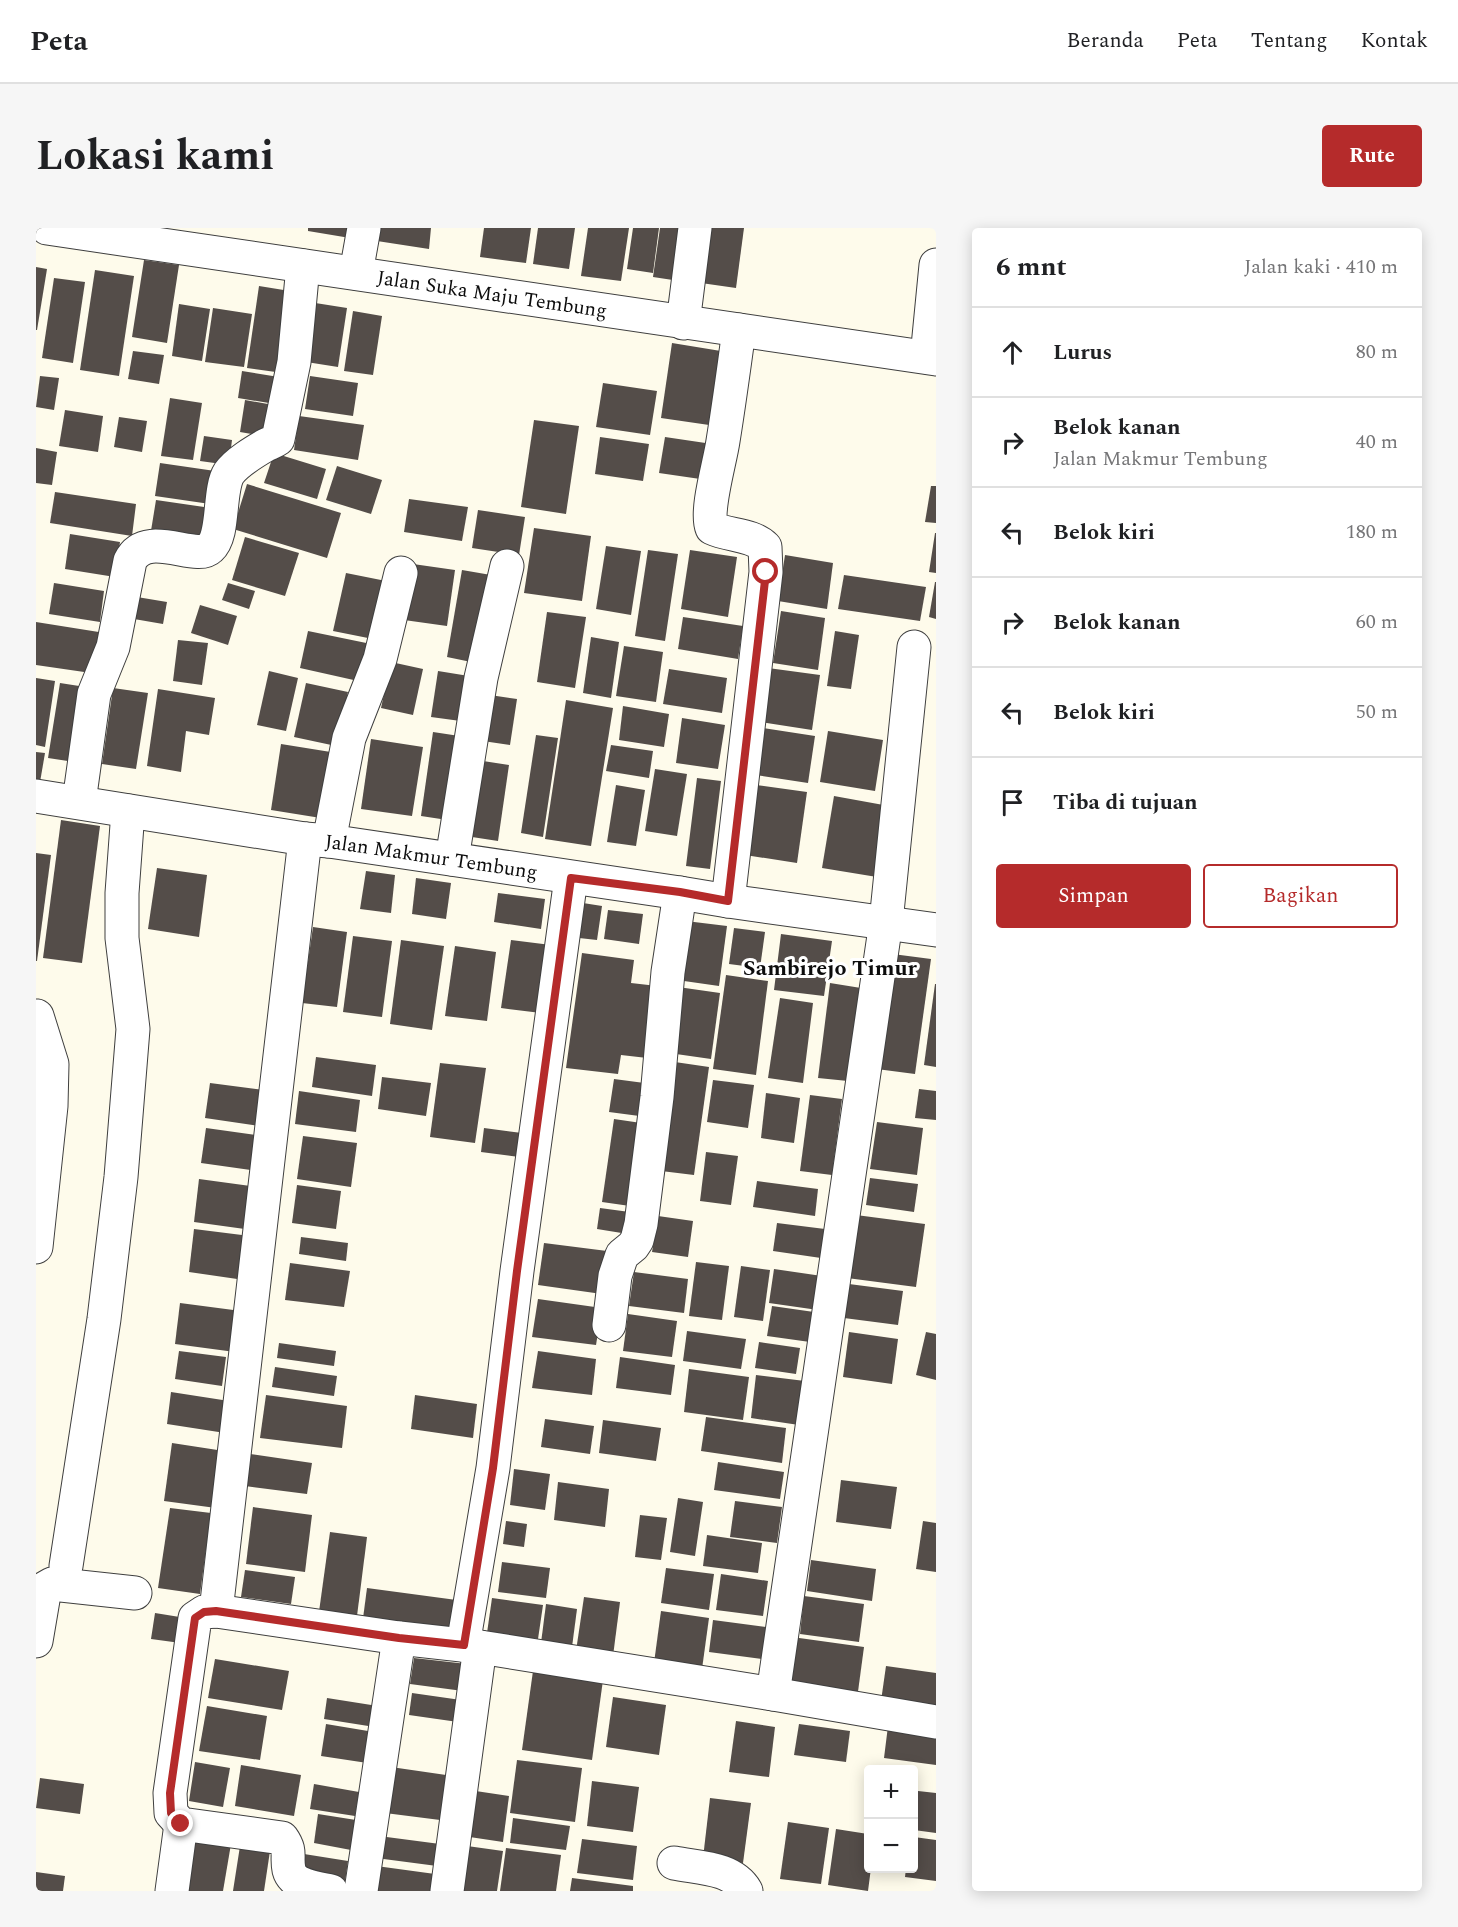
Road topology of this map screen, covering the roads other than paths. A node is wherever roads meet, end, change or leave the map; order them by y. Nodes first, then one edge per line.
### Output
1 (47, 228) edge
2 (364, 228) edge
3 (695, 228) edge
4 (936, 265) edge
5 (303, 266) junction
6 (356, 273) junction
7 (683, 323) junction
8 (739, 330) junction
9 (931, 358) edge
10 (507, 566) dead end
11 (400, 573) dead end
12 (914, 646) dead end
13 (36, 796) edge
14 (79, 802) junction
15 (128, 811) junction
16 (317, 840) junction
17 (452, 858) junction
18 (571, 878) junction
19 (680, 892) junction
20 (728, 901) junction
21 (886, 922) junction
22 (936, 930) edge
23 (37, 1016) edge
24 (36, 1247) edge
25 (609, 1325) dead end
26 (51, 1576) edge
27 (135, 1593) dead end
28 (216, 1611) junction
29 (399, 1638) junction
30 (36, 1641) edge
31 (472, 1646) junction
32 (772, 1694) junction
33 (936, 1722) edge
34 (181, 1824) junction
35 (674, 1863) dead end
36 (172, 1891) edge
37 (331, 1891) edge
38 (361, 1891) edge
39 (447, 1891) edge
40 (746, 1891) edge

1 - 5 street, Jalan Suka Maju Tembung
2 - 6 street
3 - 7 street
4 - 9 street
5 - 6 street, Jalan Suka Maju Tembung
5 - 14 street
6 - 7 street, Jalan Suka Maju Tembung
7 - 8 street, Jalan Suka Maju Tembung
8 - 9 street, Jalan Suka Maju Tembung
8 - 20 street
10 - 17 street
11 - 16 street
12 - 21 street
13 - 14 street, Jalan Makmur Tembung
14 - 15 street, Jalan Makmur Tembung
15 - 16 street, Jalan Makmur Tembung
15 - 26 street
16 - 17 street, Jalan Makmur Tembung
16 - 28 street
17 - 18 street, Jalan Makmur Tembung
18 - 19 street, Jalan Makmur Tembung
18 - 31 street
19 - 20 street, Jalan Makmur Tembung
19 - 25 street
20 - 21 street, Jalan Makmur Tembung
21 - 22 street, Jalan Makmur Tembung
21 - 32 street
23 - 24 street
26 - 27 street
26 - 30 street
28 - 29 street
28 - 34 street
29 - 31 street
29 - 38 street
31 - 32 street
31 - 39 street
32 - 33 street
34 - 36 street
34 - 37 street
35 - 40 street

